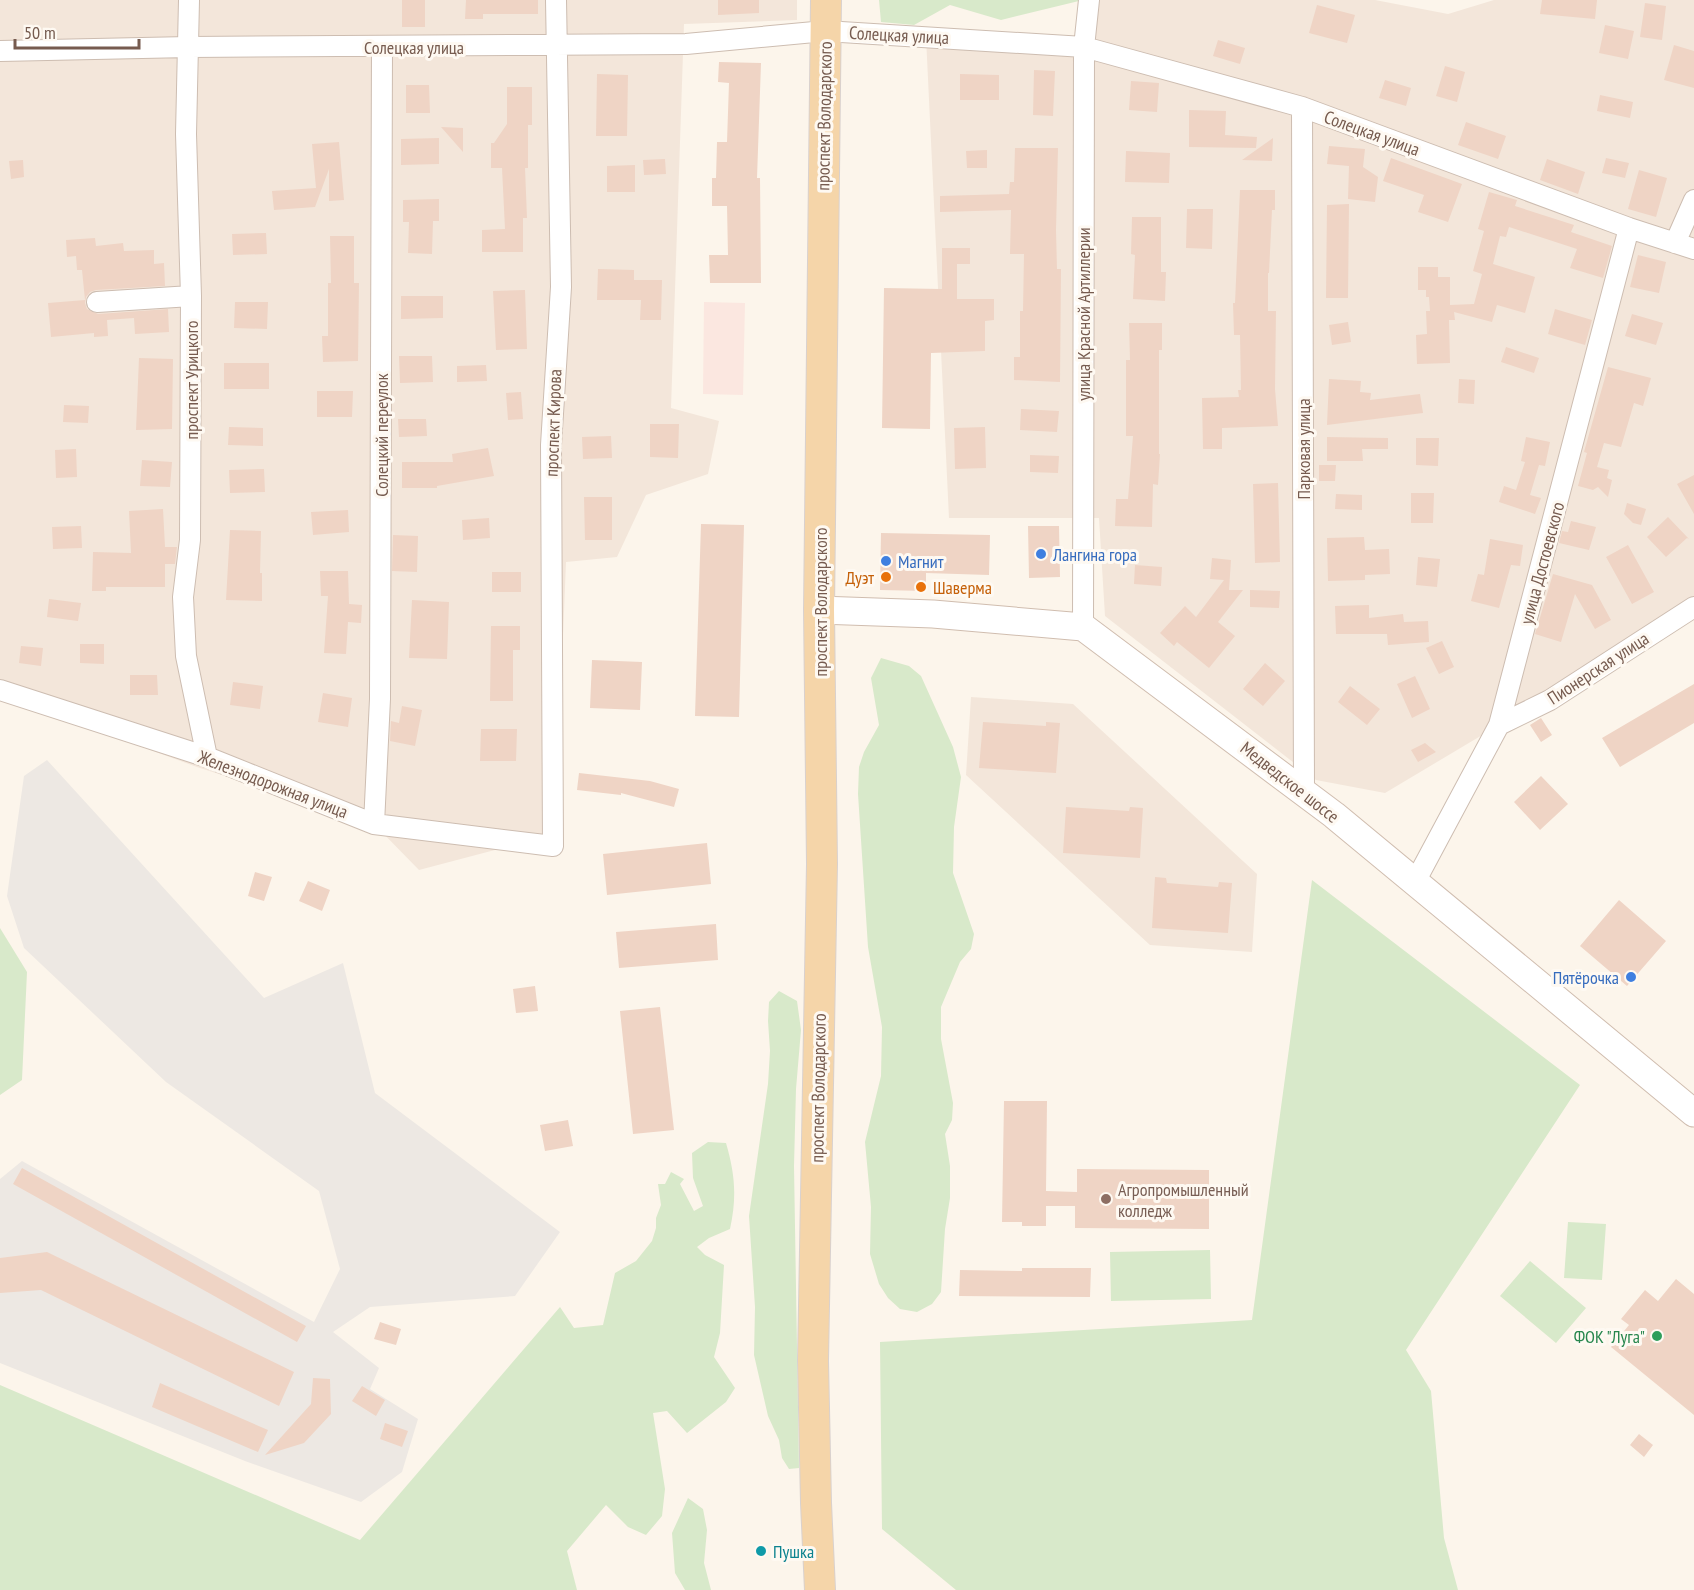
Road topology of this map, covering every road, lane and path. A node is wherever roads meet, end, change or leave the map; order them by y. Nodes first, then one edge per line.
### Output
1 (189, 0) edge
2 (556, 0) edge
3 (826, 0) edge
4 (1089, 0) edge
5 (825, 31) junction
6 (557, 45) junction
7 (1084, 46) junction
8 (189, 47) junction
9 (382, 47) junction
10 (0, 51) edge
11 (1302, 107) junction
12 (1694, 200) edge
13 (1629, 228) junction
14 (1675, 243) junction
15 (1694, 249) edge
16 (191, 296) junction
17 (97, 302) dead end
18 (1694, 607) edge
19 (819, 610) junction
20 (1083, 627) junction
21 (0, 690) edge
22 (1499, 725) junction
23 (207, 757) junction
24 (1304, 791) junction
25 (375, 824) junction
26 (554, 846) joint
27 (1415, 882) junction
28 (1694, 1113) edge
29 (819, 1590) edge

1 - 8 street, проспект Урицкого
2 - 6 street, проспект Кирова
3 - 5 main road, проспект Володарского
4 - 7 street, улица Красной Артиллерии
5 - 6 street, Солецкая улица
5 - 7 street, Солецкая улица
5 - 19 main road, проспект Володарского
6 - 9 street, Солецкая улица
6 - 26 street, проспект Кирова
7 - 11 street, Солецкая улица
7 - 20 street, улица Красной Артиллерии
8 - 9 street, Солецкая улица
8 - 10 street, Солецкая улица
8 - 16 street, проспект Урицкого
9 - 25 street, Солецкий переулок
11 - 13 street, Солецкая улица
11 - 24 street, Парковая улица
12 - 14 street
13 - 14 street, Солецкая улица
13 - 22 street, улица Достоевского
14 - 15 street, Солецкая улица
16 - 17 street
16 - 23 street, проспект Урицкого
18 - 22 street, Пионерская улица
19 - 20 main road
19 - 29 main road, проспект Володарского
20 - 24 main road, Медведское шоссе
21 - 23 street, Железнодорожная улица
22 - 27 street, улица Достоевского
23 - 25 street, Железнодорожная улица
24 - 27 main road, Медведское шоссе
25 - 26 street, Железнодорожная улица
27 - 28 main road, Медведское шоссе

